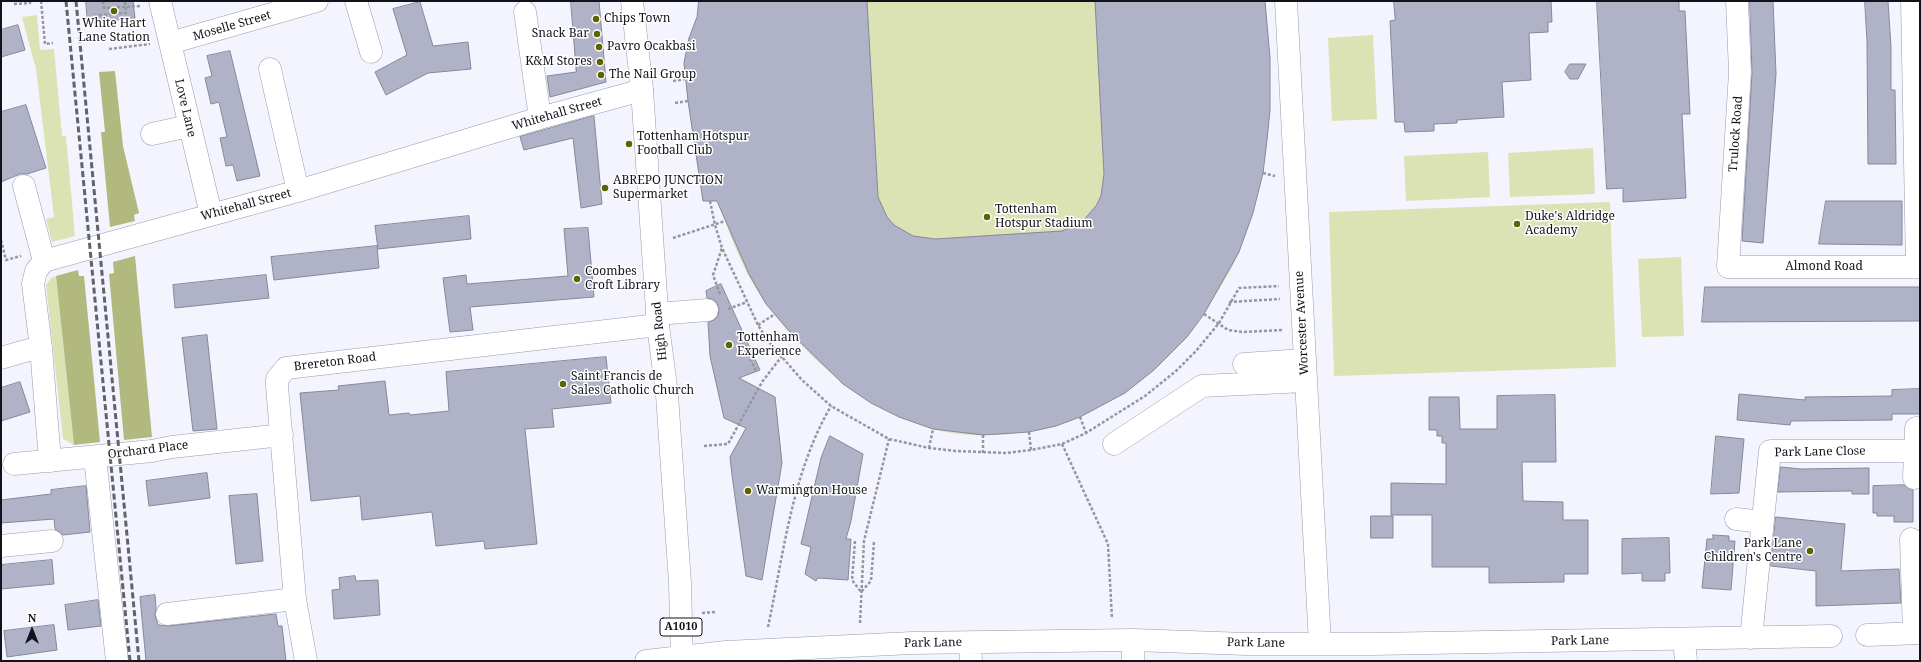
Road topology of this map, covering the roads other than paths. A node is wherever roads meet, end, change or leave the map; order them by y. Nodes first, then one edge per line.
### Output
1 (317, 1) edge
2 (356, 1) edge
3 (632, 1) edge
4 (1286, 1) edge
5 (1737, 1) edge
6 (1912, 1) edge
7 (160, 3) edge
8 (525, 12) dead end
9 (170, 43) junction
10 (371, 52) dead end
11 (270, 69) dead end
12 (642, 90) junction
13 (540, 118) junction
14 (189, 126) junction
15 (152, 134) dead end
16 (24, 186) dead end
17 (298, 192) junction
18 (210, 214) junction
19 (42, 256) junction
20 (1728, 267) joint
21 (1918, 267) edge
22 (718, 304) road end
23 (658, 319) junction
24 (29, 350) dead end
25 (1, 358) edge
26 (1244, 364) dead end
27 (1305, 371) junction
28 (1916, 428) dead end
29 (282, 435) junction
30 (1114, 444) dead end
31 (1915, 451) junction
32 (95, 457) junction
33 (50, 461) junction
34 (14, 464) dead end
35 (1914, 478) dead end
36 (1736, 519) dead end
37 (1762, 522) junction
38 (1910, 539) dead end
39 (52, 541) dead end
40 (1, 546) edge
41 (295, 599) junction
42 (167, 614) dead end
43 (1917, 633) edge
44 (1867, 635) dead end
45 (1831, 636) dead end
46 (1751, 638) junction
47 (1133, 640) junction
48 (1684, 640) junction
49 (1320, 644) junction
50 (970, 652) edge
51 (1372, 653) edge
52 (682, 659) edge
53 (117, 661) edge
54 (306, 661) edge
55 (646, 661) edge
56 (1134, 661) edge
57 (1686, 661) edge

1 - 9 street, Moselle Street
2 - 10 street
3 - 12 street, High Road / A1010
4 - 27 street, Worcester Avenue
5 - 20 street, Trulock Road
6 - 21 street
7 - 9 street, Love Lane
8 - 13 street
9 - 14 street, Love Lane
11 - 17 street
12 - 13 street, Whitehall Street
12 - 23 street, High Road / A1010
13 - 17 street, Whitehall Street
14 - 15 street
14 - 18 street, Love Lane
16 - 19 street
17 - 18 street, Whitehall Street
18 - 19 street, Whitehall Street
19 - 33 street
20 - 21 street, Almond Road
22 - 23 street, Brereton Road
23 - 29 street, Brereton Road
23 - 52 street, High Road / A1010
24 - 25 street
26 - 27 street
27 - 30 street
27 - 49 street, Worcester Avenue
28 - 31 street
29 - 32 street, Orchard Place
29 - 41 street, Brereton Road
31 - 35 street
31 - 37 street, Park Lane Close
32 - 33 street, Orchard Place
32 - 53 street
33 - 34 street, Orchard Place
36 - 37 street
37 - 46 street, Park Lane Close
38 - 43 street
39 - 40 street
41 - 42 street
41 - 54 street, Brereton Road
43 - 44 street
45 - 46 street, Park Lane
46 - 48 street, Park Lane
47 - 49 street, Park Lane
47 - 50 street, Park Lane
47 - 56 street
48 - 51 street, Park Lane
48 - 57 street
49 - 51 street, Park Lane
50 - 52 street, Park Lane
52 - 55 street, Park Lane

